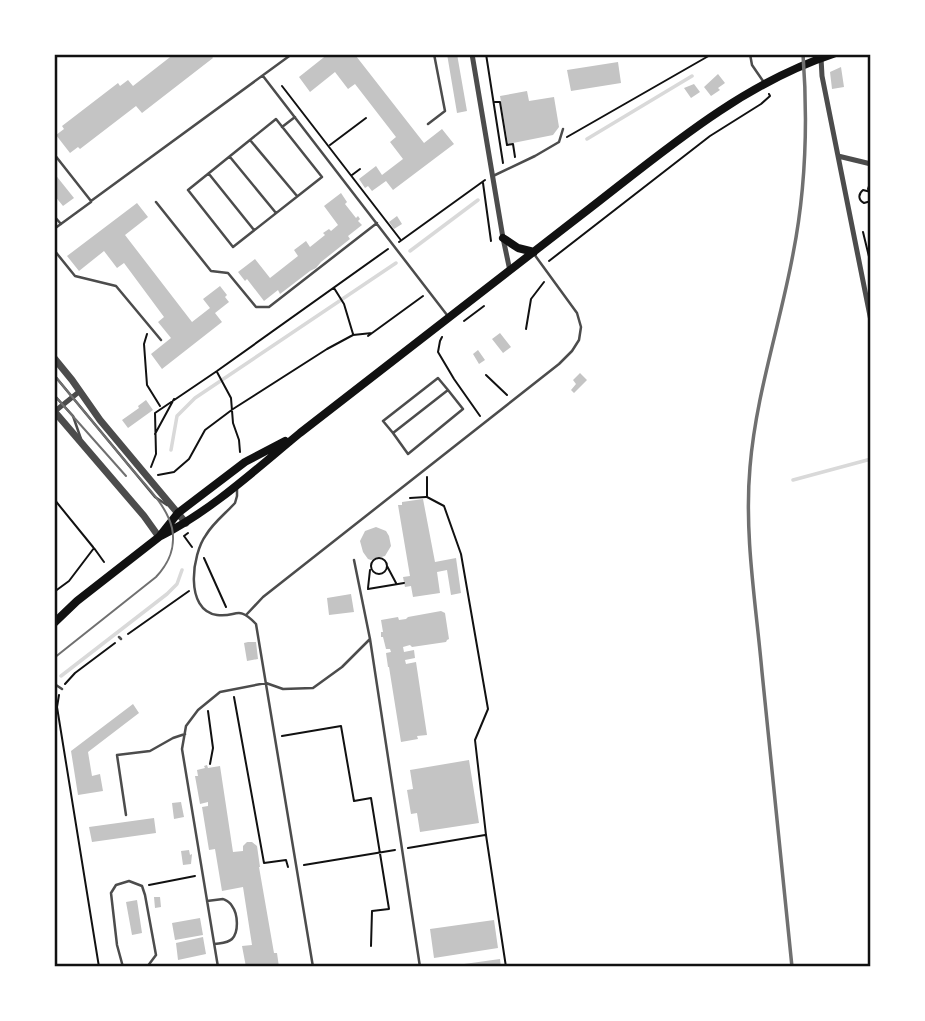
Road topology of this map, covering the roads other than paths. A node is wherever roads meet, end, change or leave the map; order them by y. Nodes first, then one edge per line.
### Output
1 (292, 54) edge
2 (434, 54) edge
3 (472, 54) edge
4 (750, 54) edge
5 (833, 54) edge
6 (820, 56) edge
7 (263, 76) junction
8 (765, 83) junction
9 (295, 117) junction
10 (428, 124) dead end
11 (282, 127) junction
12 (563, 129) dead end
13 (250, 140) junction
14 (54, 154) edge
15 (838, 156) junction
16 (230, 157) junction
17 (871, 164) edge
18 (209, 174) junction
19 (492, 176) junction
20 (297, 196) junction
21 (91, 201) junction
22 (156, 202) dead end
23 (276, 213) junction
24 (54, 216) edge
25 (377, 223) junction
26 (61, 224) junction
27 (54, 229) edge
28 (254, 230) junction
29 (503, 238) junction
30 (54, 250) edge
31 (534, 253) junction
32 (510, 271) junction
33 (868, 296) edge
34 (449, 318) junction
35 (871, 321) edge
36 (161, 340) dead end
37 (54, 358) edge
38 (54, 375) edge
39 (448, 390) junction
40 (80, 391) junction
41 (54, 395) edge
42 (73, 397) junction
43 (63, 405) junction
44 (54, 412) edge
45 (300, 433) junction
46 (393, 433) junction
47 (83, 444) junction
48 (237, 485) junction
49 (178, 513) junction
50 (186, 523) junction
51 (159, 537) junction
52 (354, 560) dead end
53 (247, 614) junction
54 (54, 623) edge
55 (370, 639) junction
56 (266, 683) junction
57 (56, 685) dead end
58 (62, 690) road end
59 (185, 734) junction
60 (126, 815) dead end
61 (207, 901) junction
62 (215, 944) junction
63 (123, 967) edge
64 (147, 967) edge
65 (218, 967) edge
66 (313, 967) edge
67 (421, 967) edge

1 - 7 lane
2 - 10 lane
3 - 19 street
4 - 8 lane
5 - 6 main road
6 - 8 main road
6 - 15 street
7 - 9 lane
7 - 21 lane
8 - 31 main road
9 - 11 lane
9 - 25 lane
11 - 13 lane
11 - 20 lane
12 - 19 lane
13 - 16 lane
13 - 20 lane
14 - 21 lane
15 - 17 street
15 - 33 street
16 - 18 lane
16 - 23 lane
18 - 28 lane
18 - 28 lane
19 - 29 street
20 - 23 lane
21 - 26 lane
22 - 25 lane
23 - 28 lane
24 - 26 lane
25 - 34 lane
26 - 27 lane
29 - 31 main road
29 - 32 street
30 - 36 lane
31 - 32 main road
31 - 53 lane
32 - 34 main road
33 - 35 street
34 - 45 main road
37 - 40 street
38 - 42 lane
39 - 46 lane
39 - 46 lane
39 - 46 lane
40 - 42 street
40 - 49 street
41 - 43 lane
42 - 43 street
42 - 49 lane
43 - 44 street
43 - 47 lane
44 - 47 street
45 - 48 main road
45 - 49 main road
47 - 51 street
48 - 50 main road
48 - 53 lane
49 - 50 street
49 - 51 main road
50 - 51 main road
51 - 54 main road
52 - 55 lane
53 - 56 lane
55 - 56 lane
55 - 67 lane
56 - 59 lane
56 - 66 lane
57 - 58 lane
59 - 60 lane
59 - 61 lane
61 - 62 lane
61 - 62 lane
62 - 65 lane
63 - 64 lane

